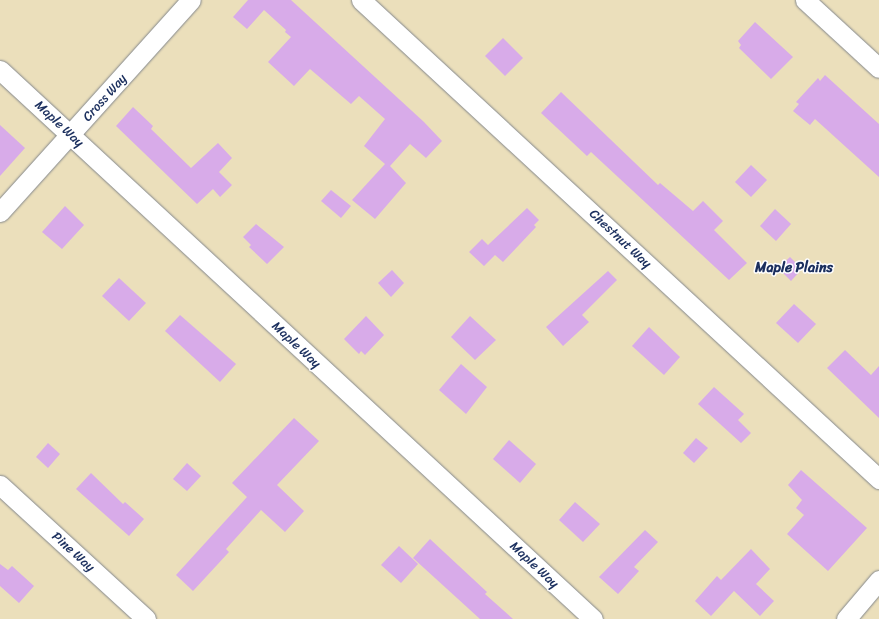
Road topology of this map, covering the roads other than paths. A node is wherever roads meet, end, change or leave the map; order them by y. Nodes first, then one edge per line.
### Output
1 (191, 0) edge
2 (361, 0) edge
3 (805, 0) edge
4 (879, 68) edge
5 (0, 70) edge
6 (72, 135) junction
7 (0, 212) edge
8 (879, 479) edge
9 (0, 485) edge
10 (879, 580) edge
11 (146, 619) edge
12 (593, 619) edge
13 (846, 619) edge

1 - 6 street, Cross Way
2 - 8 street, Chestnut Way
3 - 4 street
5 - 6 street, Maple Way
6 - 7 street, Cross Way
6 - 12 street, Maple Way
9 - 11 street, Pine Way
10 - 13 street

